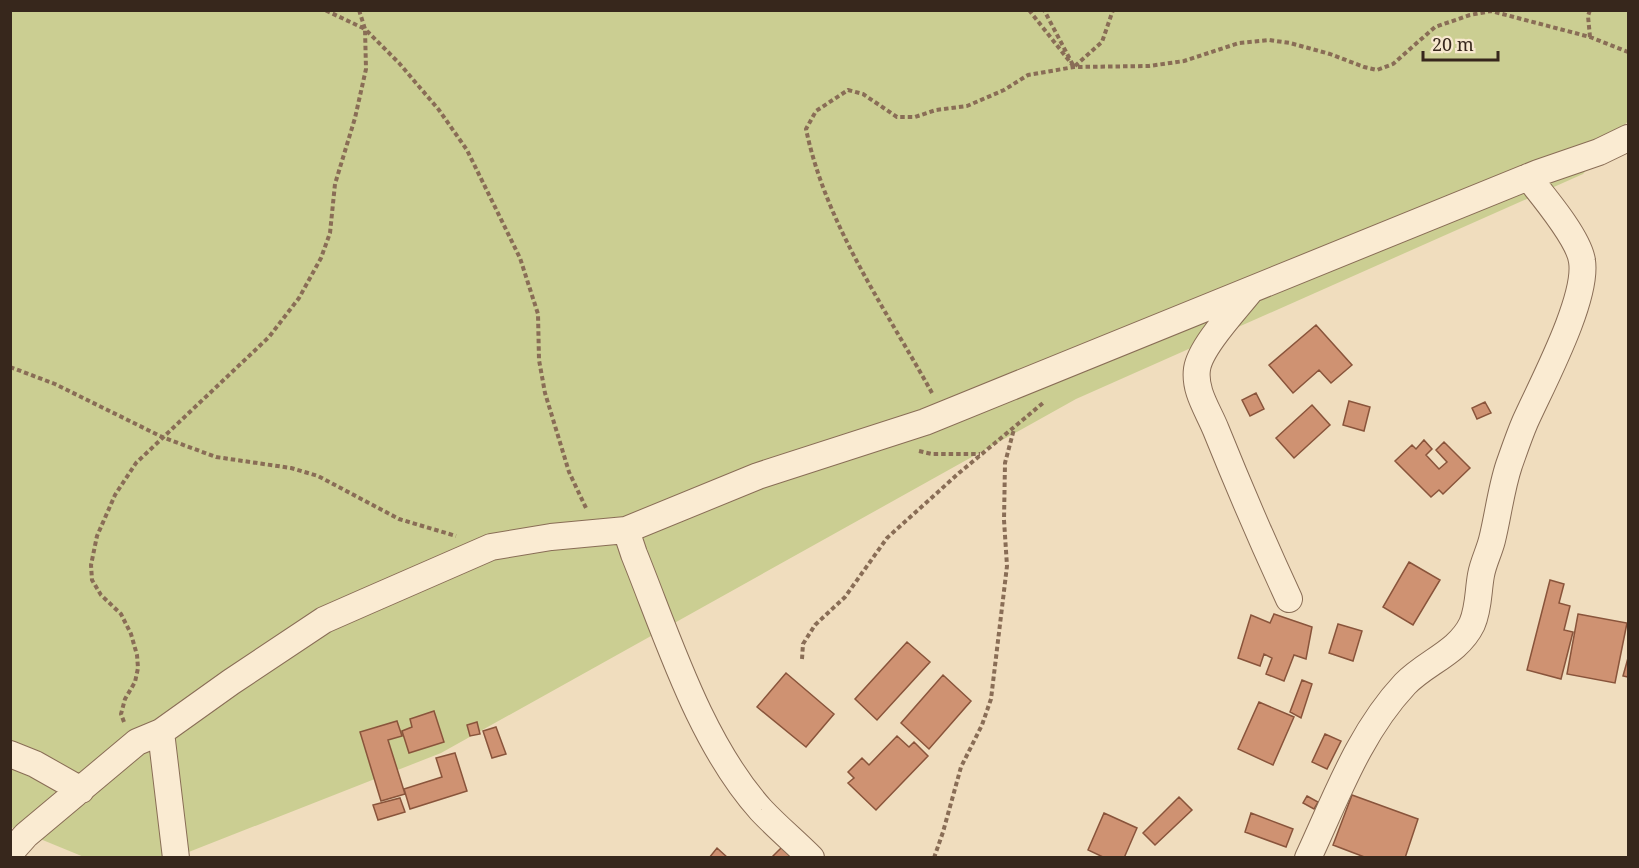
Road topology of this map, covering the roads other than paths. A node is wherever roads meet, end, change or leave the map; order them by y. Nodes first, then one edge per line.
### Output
1 (1629, 138) edge
2 (1528, 177) junction
3 (1253, 288) junction
4 (626, 530) junction
5 (1289, 599) dead end
6 (161, 732) junction
7 (10, 754) edge
8 (81, 790) junction
9 (16, 839) edge
10 (176, 858) edge
11 (811, 858) edge
12 (1308, 858) edge

1 - 2 street
2 - 3 street
2 - 12 street
3 - 4 street
3 - 5 street
4 - 6 street
4 - 11 street
6 - 8 street
6 - 10 street
7 - 8 street
8 - 9 street

